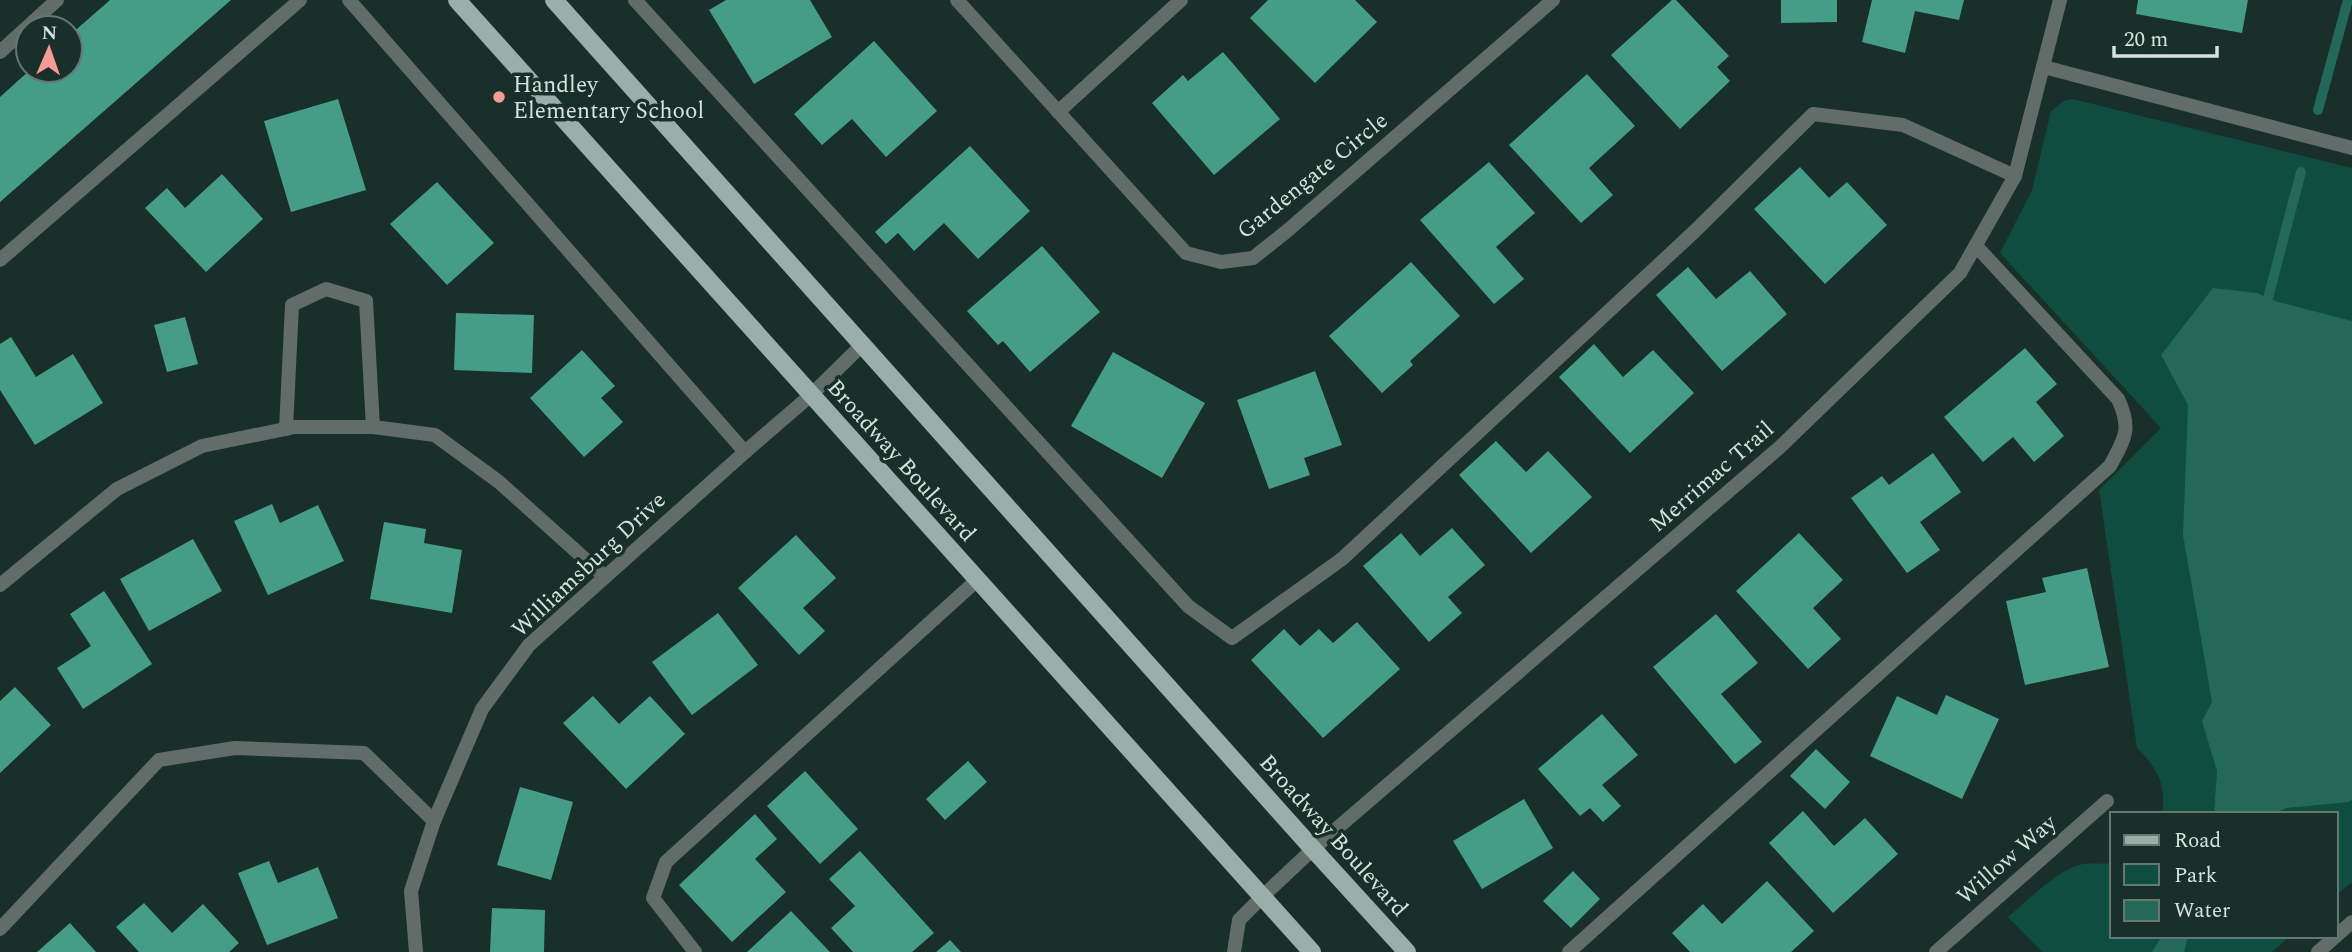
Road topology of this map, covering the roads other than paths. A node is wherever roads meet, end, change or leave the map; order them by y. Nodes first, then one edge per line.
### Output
1 (57, 0) edge
2 (300, 0) edge
3 (349, 0) edge
4 (457, 0) edge
5 (554, 0) edge
6 (635, 0) edge
7 (957, 0) edge
8 (1181, 0) edge
9 (1553, 0) edge
10 (2060, 0) edge
11 (0, 52) edge
12 (2044, 67) junction
13 (1058, 112) junction
14 (2352, 148) edge
15 (2015, 176) junction
16 (1977, 247) junction
17 (0, 260) edge
18 (862, 345) junction
19 (811, 395) junction
20 (373, 427) junction
21 (286, 429) junction
22 (745, 452) junction
23 (605, 577) junction
24 (976, 581) junction
25 (0, 585) edge
26 (2107, 801) dead end
27 (434, 821) junction
28 (1312, 849) junction
29 (1262, 897) junction
30 (2352, 922) edge
31 (0, 929) edge
32 (2338, 934) edge
33 (2334, 938) edge
34 (416, 952) edge
35 (695, 952) edge
36 (1234, 952) edge
37 (1312, 952) edge
38 (1407, 952) edge
39 (1569, 952) edge
40 (1936, 952) edge
41 (2318, 952) edge

1 - 11 street
2 - 17 street
3 - 22 street
4 - 19 main road, Broadway Boulevard
5 - 18 main road, Broadway Boulevard
6 - 15 street
7 - 13 street, Gardengate Circle
8 - 13 street
9 - 13 street, Gardengate Circle
10 - 12 street, Merrimac Trail
12 - 14 street
12 - 15 street, Merrimac Trail
15 - 16 street, Merrimac Trail
16 - 28 street, Merrimac Trail
16 - 39 street
18 - 19 street, Williamsburg Drive
18 - 28 main road, Broadway Boulevard
19 - 22 street, Williamsburg Drive
19 - 24 main road, Broadway Boulevard
20 - 21 street
20 - 21 street
20 - 23 street
21 - 25 street
22 - 23 street, Williamsburg Drive
23 - 27 street, Williamsburg Drive
24 - 29 main road, Broadway Boulevard
24 - 35 street
26 - 40 street, Willow Way
27 - 31 street
27 - 34 street, Williamsburg Drive
28 - 29 street, Merrimac Trail
28 - 38 main road, Broadway Boulevard
29 - 36 street, Merrimac Trail
29 - 37 main road, Broadway Boulevard
30 - 32 street
33 - 41 street

